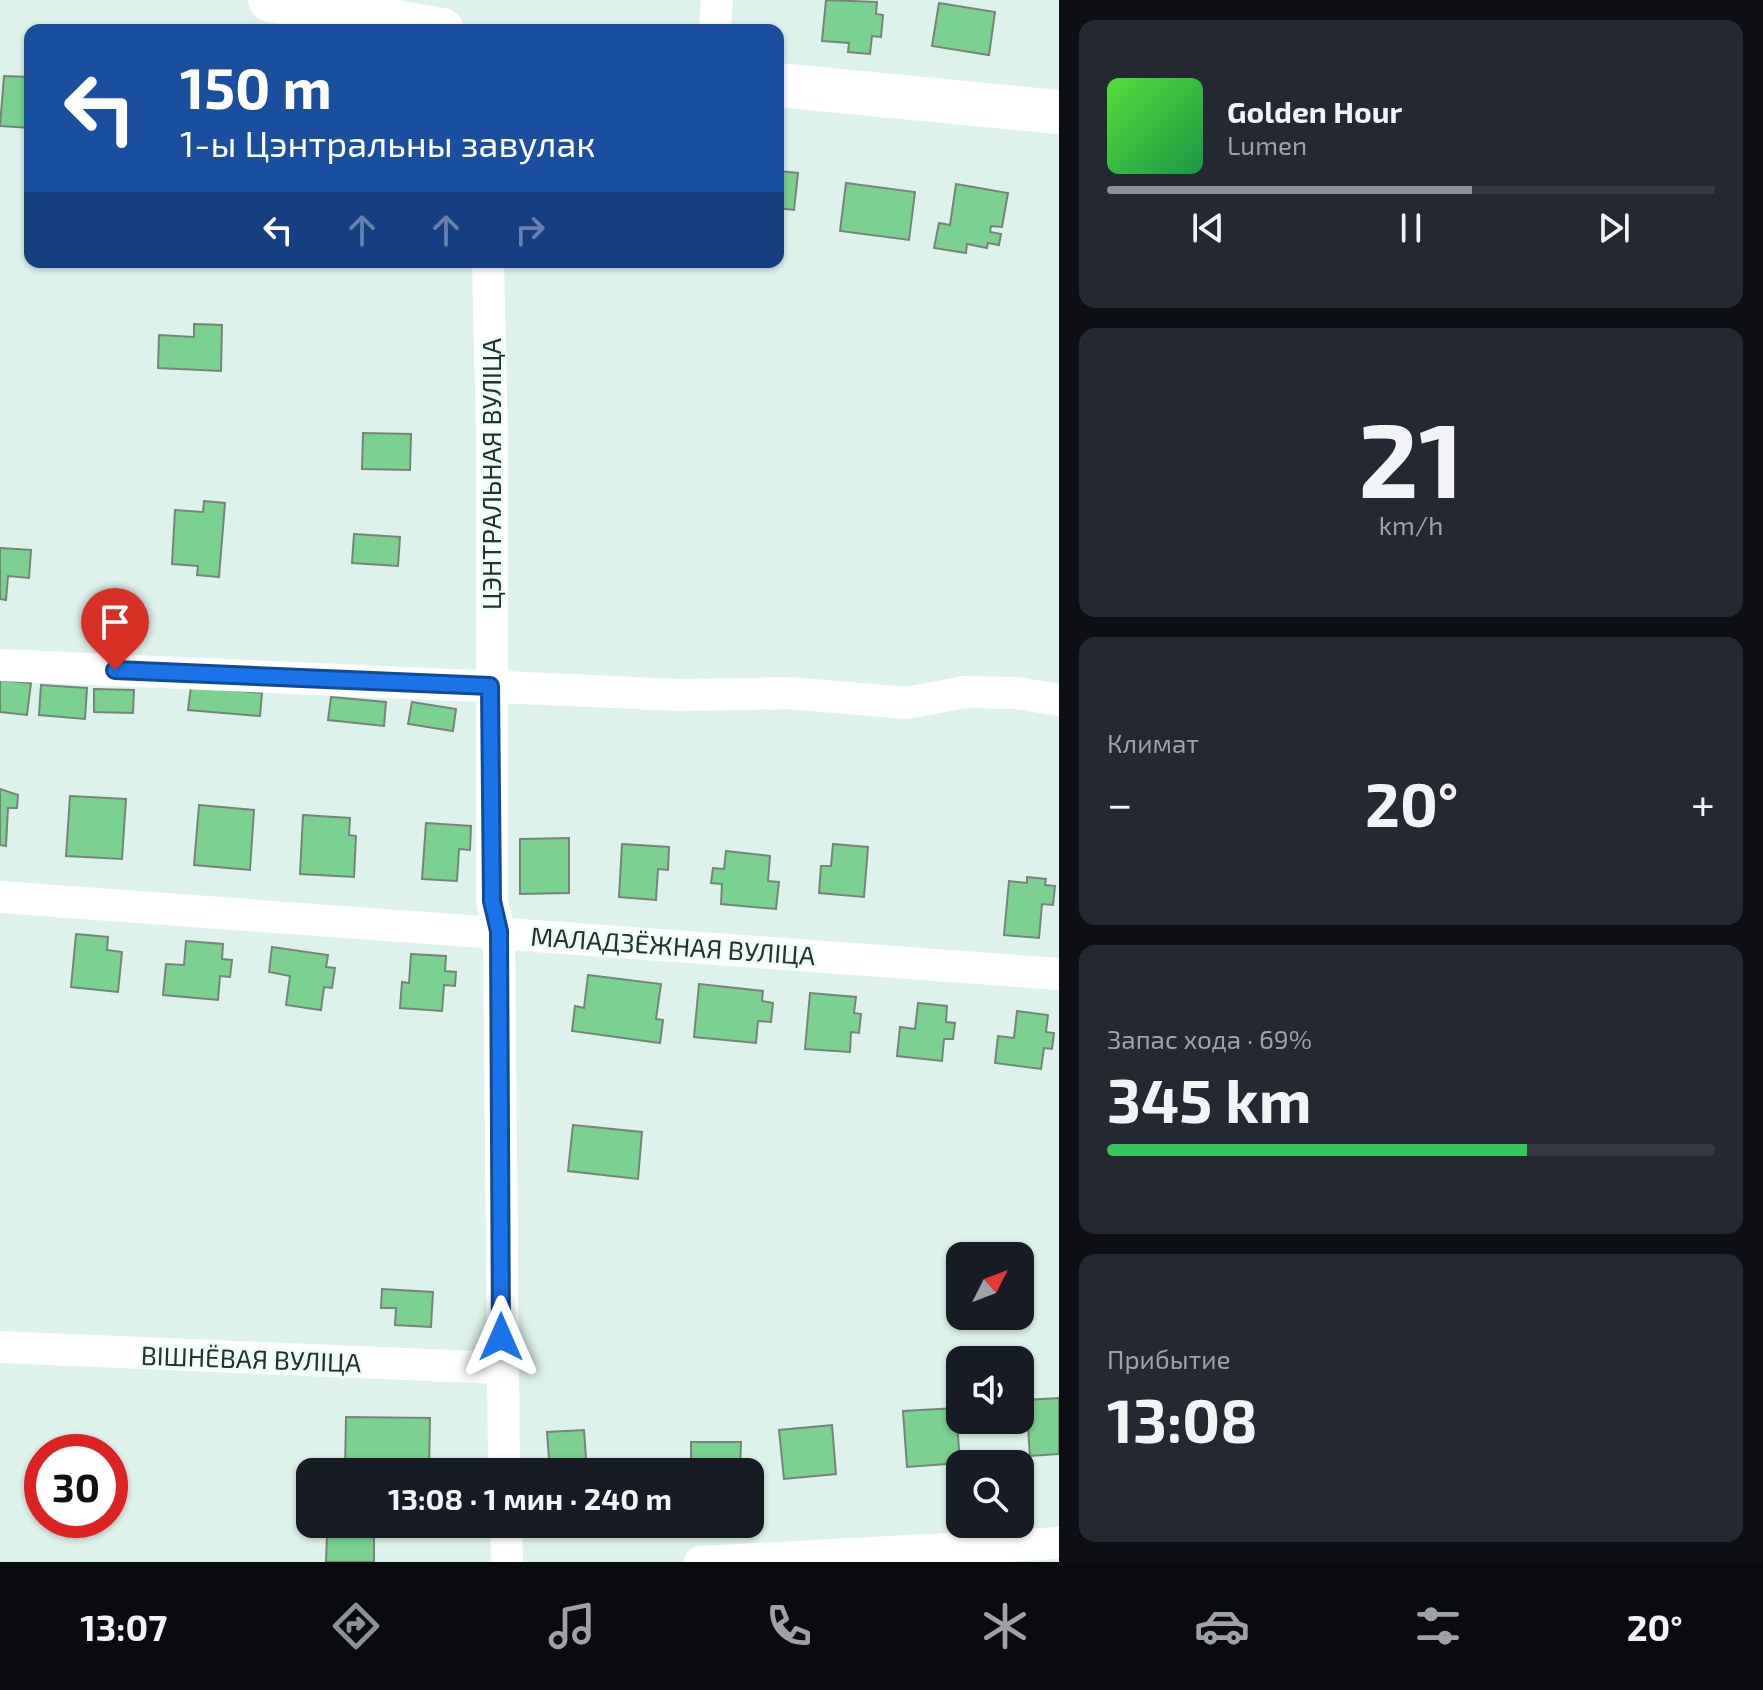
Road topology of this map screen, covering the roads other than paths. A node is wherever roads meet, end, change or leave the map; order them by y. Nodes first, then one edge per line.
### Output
1 (270, 0) edge
2 (717, 0) edge
3 (408, 24) edge
4 (715, 24) edge
5 (784, 86) edge
6 (1059, 112) edge
7 (488, 268) edge
8 (0, 665) edge
9 (490, 686) junction
10 (1059, 700) edge
11 (0, 897) edge
12 (499, 931) junction
13 (1059, 974) edge
14 (0, 1347) edge
15 (501, 1368) junction
16 (504, 1458) edge
17 (506, 1538) edge
18 (1059, 1543) edge
19 (507, 1562) edge
20 (700, 1562) edge

1 - 3 street
2 - 4 street
5 - 6 street
7 - 9 street, ЦЭНТРАЛЬНАЯ ВУЛІЦА
8 - 9 street
9 - 10 street
9 - 12 street, ЦЭНТРАЛЬНАЯ ВУЛІЦА
11 - 12 street, МАЛАДЗЁЖНАЯ ВУЛІЦА
12 - 13 street, МАЛАДЗЁЖНАЯ ВУЛІЦА
12 - 15 street, ЦЭНТРАЛЬНАЯ ВУЛІЦА
14 - 15 street, ВІШНЁВАЯ ВУЛІЦА
15 - 16 street, ЦЭНТРАЛЬНАЯ ВУЛІЦА
17 - 19 street
18 - 20 street

